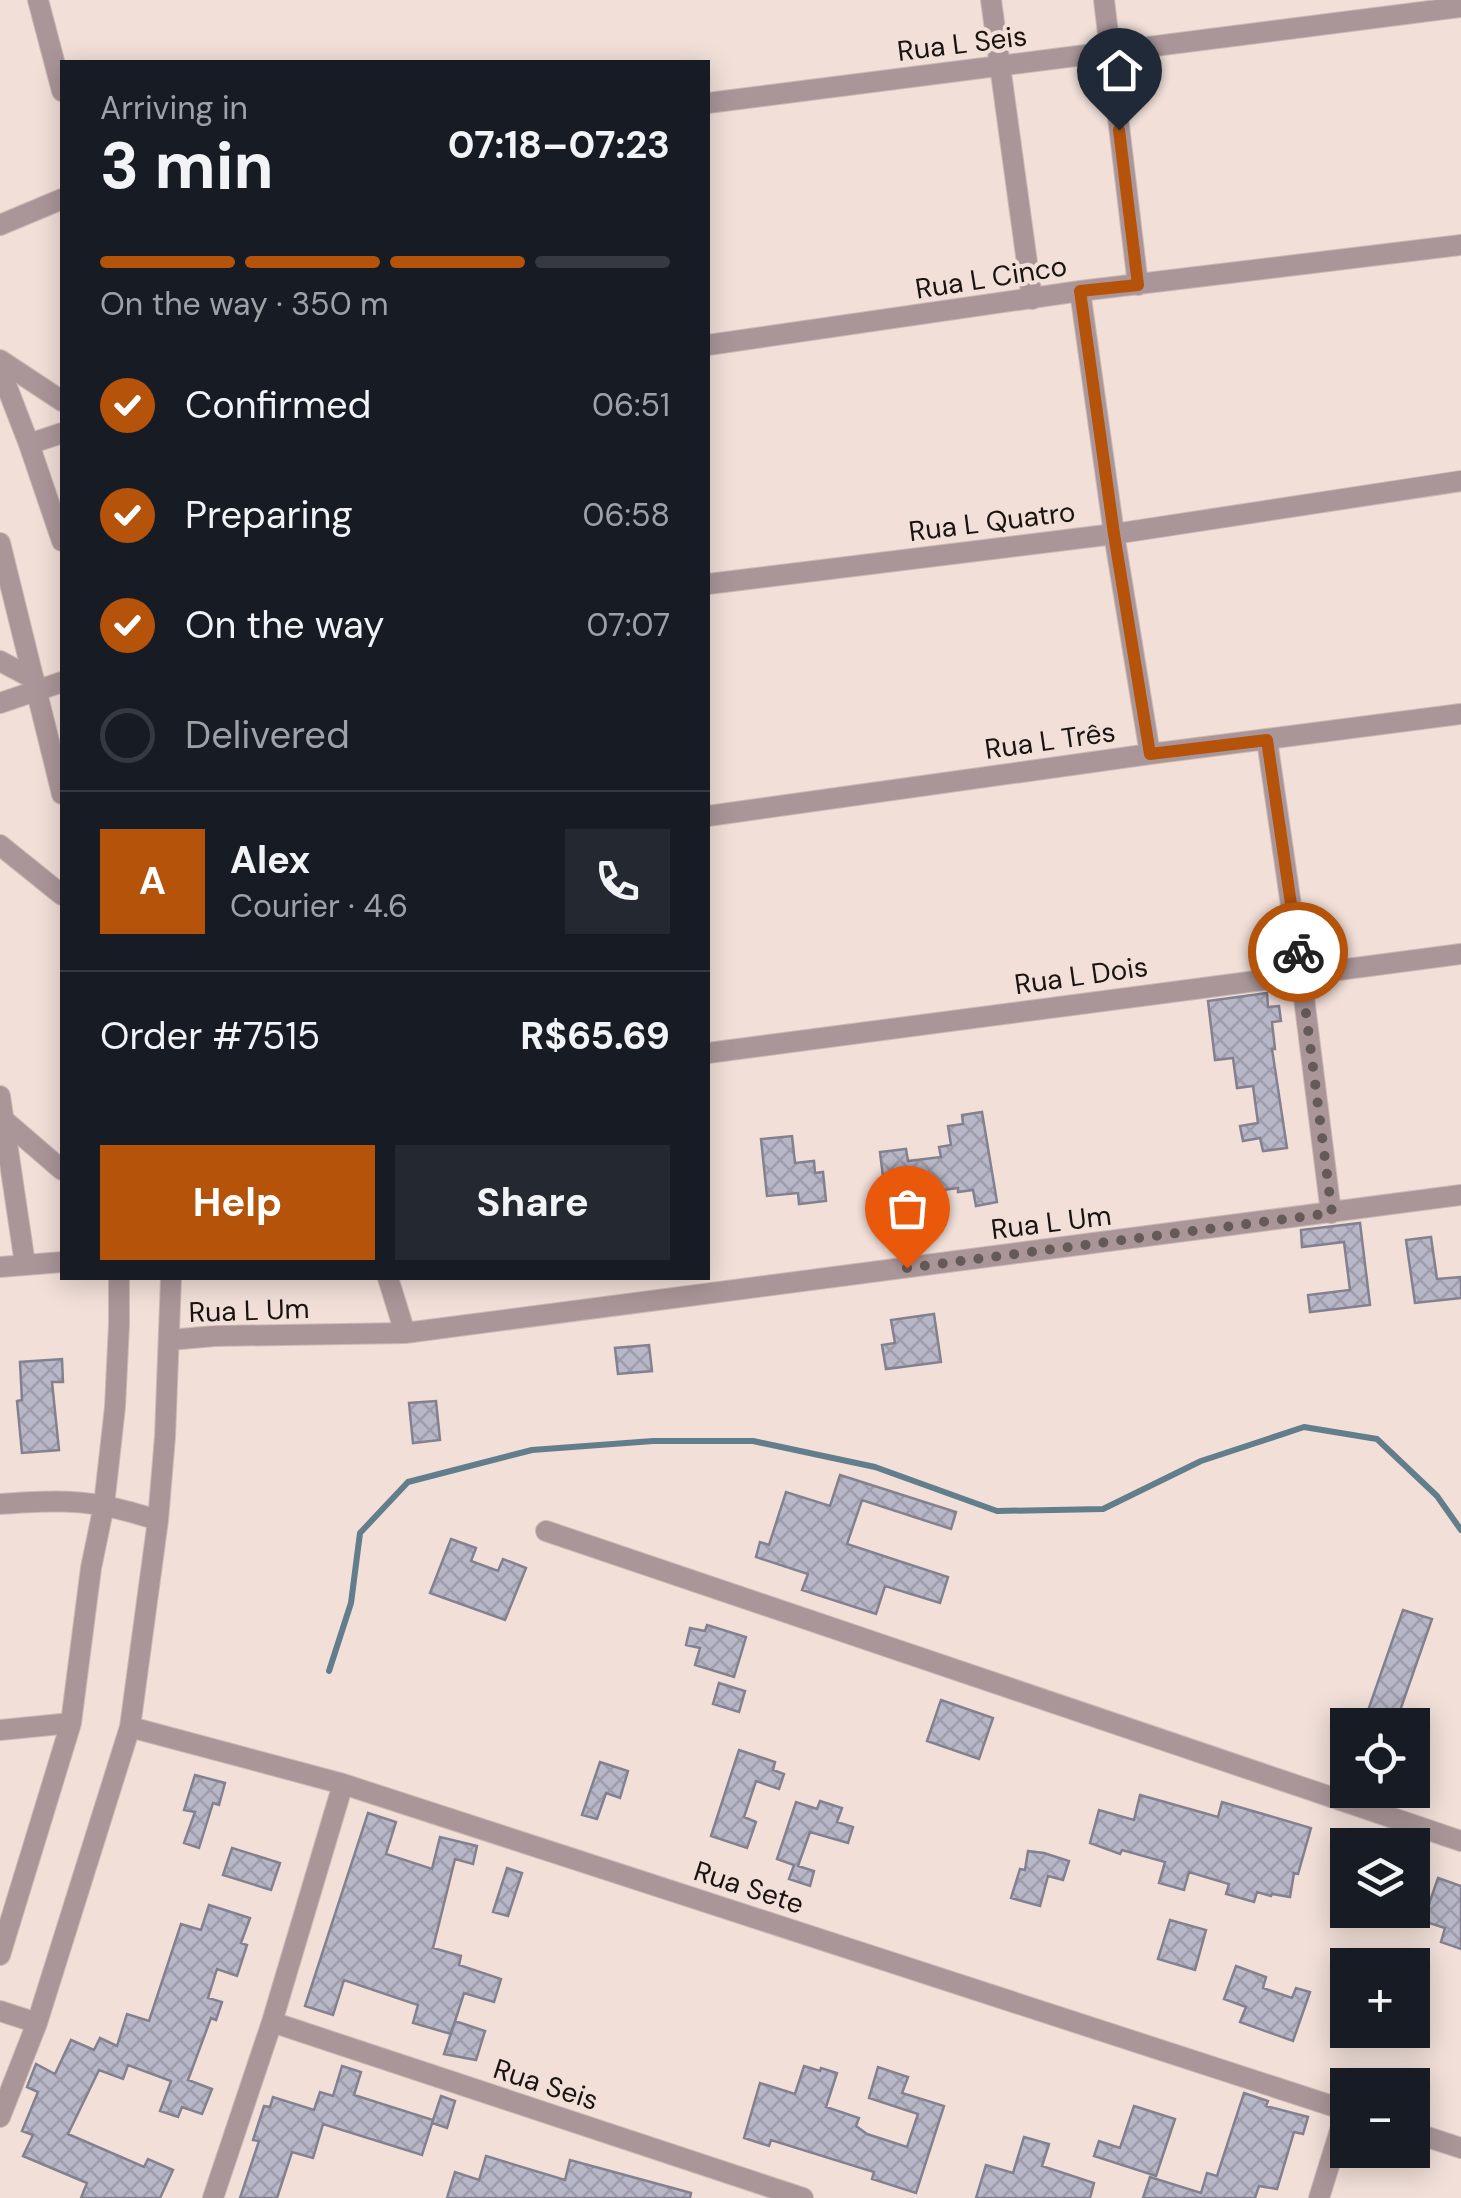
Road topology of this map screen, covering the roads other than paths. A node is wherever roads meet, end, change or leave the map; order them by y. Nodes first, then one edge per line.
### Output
1 (38, 0) edge
2 (990, 0) edge
3 (1104, 0) edge
4 (1461, 7) edge
5 (1109, 52) junction
6 (1001, 66) junction
7 (60, 83) edge
8 (710, 104) edge
9 (60, 200) edge
10 (0, 225) edge
11 (1461, 245) edge
12 (1138, 285) junction
13 (1080, 291) junction
14 (1032, 299) junction
15 (710, 345) edge
16 (0, 360) edge
17 (0, 370) edge
18 (60, 400) edge
19 (60, 434) edge
20 (29, 444) junction
21 (1461, 481) edge
22 (1114, 534) junction
23 (60, 535) edge
24 (0, 543) edge
25 (710, 584) edge
26 (0, 661) edge
27 (60, 682) edge
28 (36, 684) junction
29 (0, 703) edge
30 (1461, 714) edge
31 (1267, 740) junction
32 (1150, 754) junction
33 (60, 786) edge
34 (710, 816) edge
35 (0, 845) edge
36 (60, 893) edge
37 (1461, 954) edge
38 (1301, 974) junction
39 (710, 1052) edge
40 (0, 1096) edge
41 (4, 1120) junction
42 (60, 1168) edge
43 (1461, 1195) edge
44 (1332, 1213) junction
45 (60, 1262) edge
46 (25, 1264) junction
47 (0, 1268) edge
48 (119, 1280) edge
49 (171, 1280) edge
50 (389, 1280) edge
51 (405, 1333) junction
52 (170, 1340) junction
53 (0, 1504) edge
54 (104, 1506) junction
55 (158, 1520) junction
56 (546, 1531) dead end
57 (70, 1723) junction
58 (130, 1727) junction
59 (0, 1730) edge
60 (343, 1784) junction
61 (1461, 1841) edge
62 (0, 1955) edge
63 (0, 2011) edge
64 (272, 2022) junction
65 (38, 2023) junction
66 (1330, 2106) edge
67 (0, 2116) edge
68 (1430, 2138) edge
69 (1461, 2148) edge
70 (1330, 2161) edge
71 (213, 2198) edge
72 (803, 2198) edge
73 (1318, 2198) edge

1 - 7 street
2 - 6 street
3 - 5 street
4 - 5 street, Rua L Seis
5 - 6 street, Rua L Seis
5 - 12 street
6 - 8 street, Rua L Seis
6 - 14 street
9 - 10 street
11 - 12 street, Rua L Cinco
12 - 13 street, Rua L Cinco
13 - 14 street, Rua L Cinco
13 - 22 street
14 - 15 street, Rua L Cinco
16 - 18 street
17 - 20 street
19 - 20 street
20 - 23 street
21 - 22 street, Rua L Quatro
22 - 25 street, Rua L Quatro
22 - 32 street
24 - 28 street
26 - 28 street
27 - 28 street
28 - 29 street
28 - 33 street
30 - 31 street, Rua L Três
31 - 32 street, Rua L Três
31 - 38 street
32 - 34 street, Rua L Três
35 - 36 street
37 - 38 street, Rua L Dois
38 - 39 street, Rua L Dois
38 - 44 street
40 - 41 street
41 - 42 street
41 - 46 street
43 - 44 street, Rua L Um
44 - 51 street, Rua L Um
45 - 46 street
46 - 47 street
48 - 54 street
49 - 52 street
50 - 51 street
51 - 52 street, Rua L Um
52 - 55 street
53 - 54 street
54 - 55 street
54 - 57 street
55 - 58 street
56 - 61 street
57 - 59 street
57 - 62 street
58 - 60 street, Rua Sete
58 - 65 street
60 - 64 street
60 - 66 street, Rua Sete
63 - 65 street
64 - 71 street
64 - 72 street, Rua Seis
65 - 67 street
68 - 69 street
70 - 73 street

